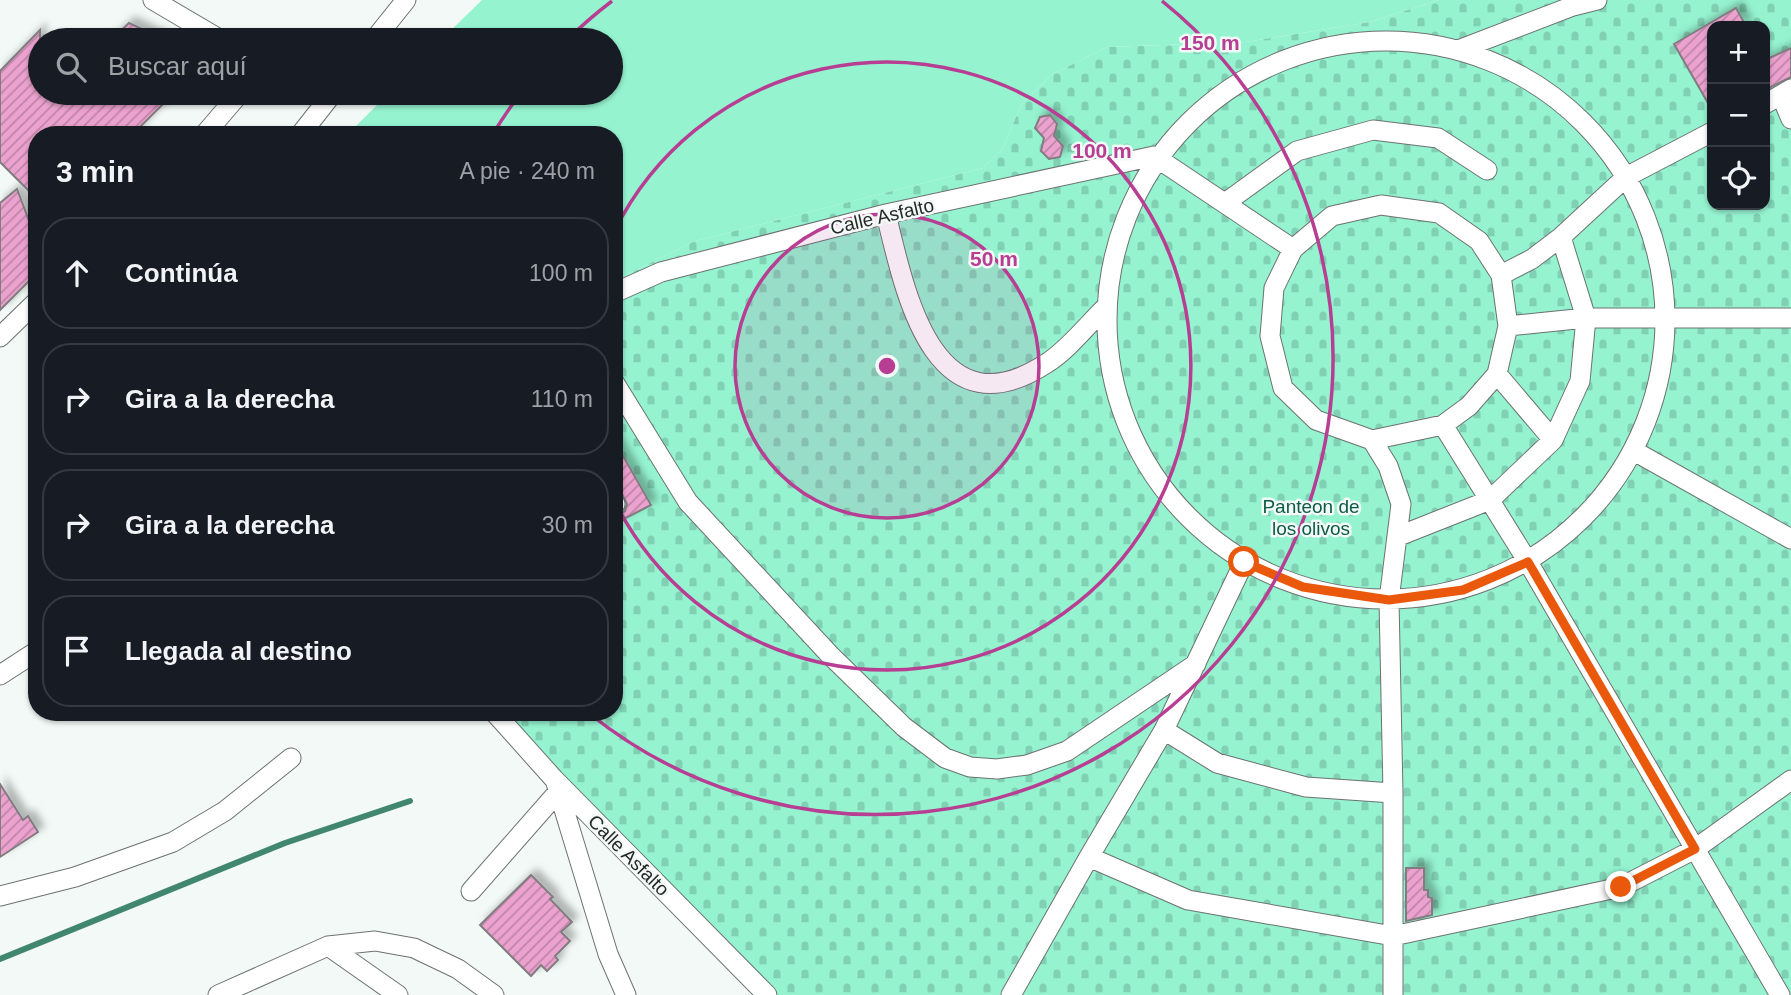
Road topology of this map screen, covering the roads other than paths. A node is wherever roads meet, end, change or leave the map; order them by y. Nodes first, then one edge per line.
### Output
1 (153, 0) edge
2 (406, 0) edge
3 (1597, 0) edge
4 (201, 28) edge
5 (384, 28) edge
6 (1458, 50) junction
7 (1779, 96) edge
8 (230, 105) edge
9 (324, 105) edge
10 (1791, 119) edge
11 (212, 126) edge
12 (307, 126) edge
13 (1707, 135) edge
14 (1154, 156) junction
15 (1487, 170) dead end
16 (1626, 177) junction
17 (1225, 203) junction
18 (886, 214) junction
19 (1561, 237) junction
20 (1293, 249) junction
21 (1501, 275) junction
22 (623, 289) edge
23 (1106, 307) junction
24 (28, 311) edge
25 (1586, 318) junction
26 (1791, 318) edge
27 (1667, 320) junction
28 (1508, 326) junction
29 (0, 337) edge
30 (1497, 374) junction
31 (623, 397) edge
32 (1443, 425) junction
33 (1372, 440) junction
34 (1553, 440) junction
35 (1634, 451) junction
36 (1490, 500) junction
37 (1399, 536) junction
38 (1791, 539) edge
39 (1244, 562) junction
40 (1528, 562) junction
41 (1389, 600) junction
42 (28, 657) edge
43 (1196, 664) junction
44 (0, 675) edge
45 (502, 721) edge
46 (1164, 730) junction
47 (291, 758) dead end
48 (1791, 780) edge
49 (556, 785) junction
50 (1393, 793) junction
51 (1695, 849) junction
52 (1089, 856) junction
53 (471, 891) dead end
54 (0, 896) edge
55 (1392, 936) junction
56 (328, 946) junction
57 (1013, 994) edge
58 (218, 995) edge
59 (398, 995) edge
60 (494, 995) edge
61 (626, 995) edge
62 (768, 995) edge
63 (1393, 995) edge
64 (1780, 995) edge

1 - 4 street
2 - 5 street
3 - 6 street
6 - 14 street
6 - 16 street
7 - 10 street
8 - 11 street
9 - 12 street
13 - 16 street
14 - 17 street
14 - 18 street, Calle Asfalto
14 - 23 street
15 - 17 street
16 - 19 street
16 - 27 street
17 - 20 street
18 - 22 street, Calle Asfalto
18 - 23 street
19 - 21 street
19 - 25 street
20 - 21 street
20 - 33 street
21 - 28 street
23 - 39 street
24 - 29 street
25 - 27 street
25 - 28 street
25 - 34 street
26 - 27 street
27 - 35 street
28 - 30 street
30 - 32 street
30 - 34 street
31 - 43 street
32 - 33 street
32 - 36 street
33 - 37 street
34 - 36 street
35 - 38 street
35 - 40 street
36 - 37 street
36 - 40 street
37 - 41 street
39 - 41 street
39 - 43 street
40 - 41 street
40 - 51 street
41 - 50 street
42 - 44 street
43 - 46 street
45 - 49 street, Calle Asfalto
46 - 50 street
46 - 52 street
47 - 54 street
48 - 51 street
49 - 53 street
49 - 61 street
49 - 62 street, Calle Asfalto
50 - 55 street
51 - 55 street
51 - 64 street
52 - 55 street
52 - 57 street
55 - 63 street
56 - 58 street
56 - 59 street
56 - 60 street

